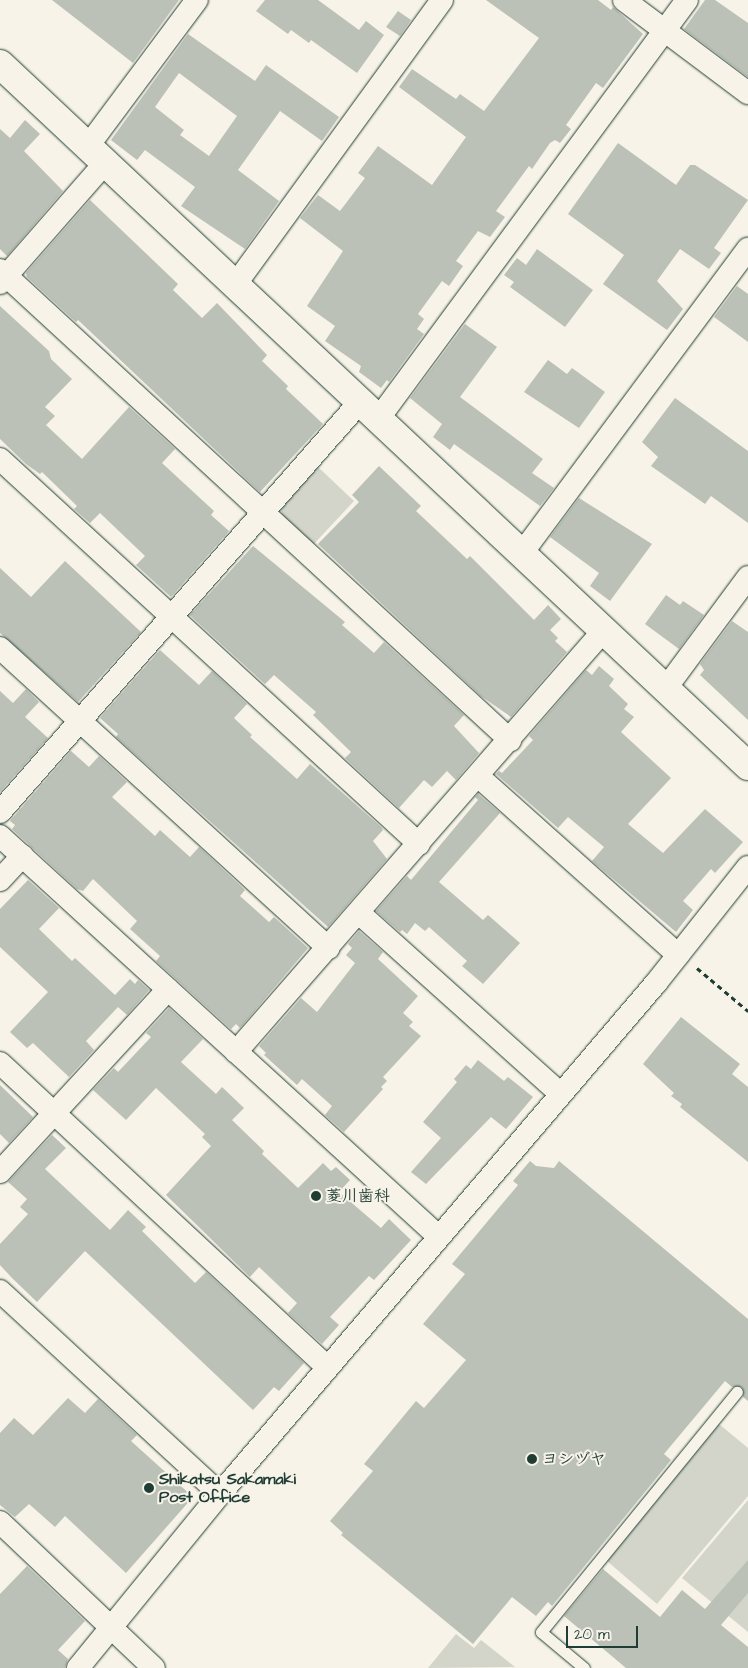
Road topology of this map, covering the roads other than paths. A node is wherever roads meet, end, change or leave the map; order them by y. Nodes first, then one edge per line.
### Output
1 (197, 0) edge
2 (442, 0) edge
3 (624, 0) edge
4 (687, 0) edge
5 (665, 30) junction
6 (0, 64) edge
7 (748, 93) edge
8 (97, 154) junction
9 (748, 249) edge
10 (2, 276) edge
11 (235, 285) junction
12 (370, 410) junction
13 (0, 459) edge
14 (264, 512) junction
15 (522, 554) junction
16 (748, 576) edge
17 (172, 617) junction
18 (604, 630) junction
19 (0, 648) edge
20 (666, 688) junction
21 (80, 722) junction
22 (510, 740) junction
23 (748, 766) edge
24 (479, 777) junction
25 (0, 812) edge
26 (0, 836) edge
27 (419, 844) junction
28 (22, 856) junction
29 (748, 867) edge
30 (0, 880) edge
31 (359, 913) junction
32 (328, 948) junction
33 (678, 956) junction
34 (168, 990) junction
35 (236, 1052) junction
36 (0, 1063) edge
37 (561, 1094) junction
38 (54, 1113) junction
39 (0, 1172) edge
40 (438, 1236) junction
41 (0, 1292) edge
42 (327, 1367) junction
43 (737, 1392) dead end
44 (220, 1494) junction
45 (0, 1522) edge
46 (112, 1627) junction
47 (78, 1668) edge
48 (154, 1668) edge
49 (584, 1668) edge

1 - 8 street
2 - 11 street
3 - 5 street
4 - 5 street
5 - 7 street
5 - 12 street
6 - 8 street
8 - 10 street
8 - 11 street
9 - 15 street
10 - 14 street
11 - 12 street
12 - 14 street
12 - 15 street
13 - 17 street
14 - 17 street
14 - 22 street
15 - 18 street
16 - 20 street
17 - 21 street
17 - 27 street
18 - 20 street
18 - 22 street
19 - 21 street
20 - 23 street
21 - 25 street
21 - 32 street
22 - 24 street
24 - 27 street
24 - 33 street
26 - 28 street
27 - 31 street
28 - 30 street
28 - 34 street
29 - 33 street
31 - 32 street
31 - 37 street
32 - 35 street
33 - 37 street
34 - 35 street
34 - 38 street
35 - 40 street
36 - 38 street
37 - 40 street
38 - 39 street
38 - 42 street
40 - 42 street
41 - 44 street
42 - 44 street
43 - 49 lane
44 - 46 street
45 - 46 street
46 - 47 street
46 - 48 street

